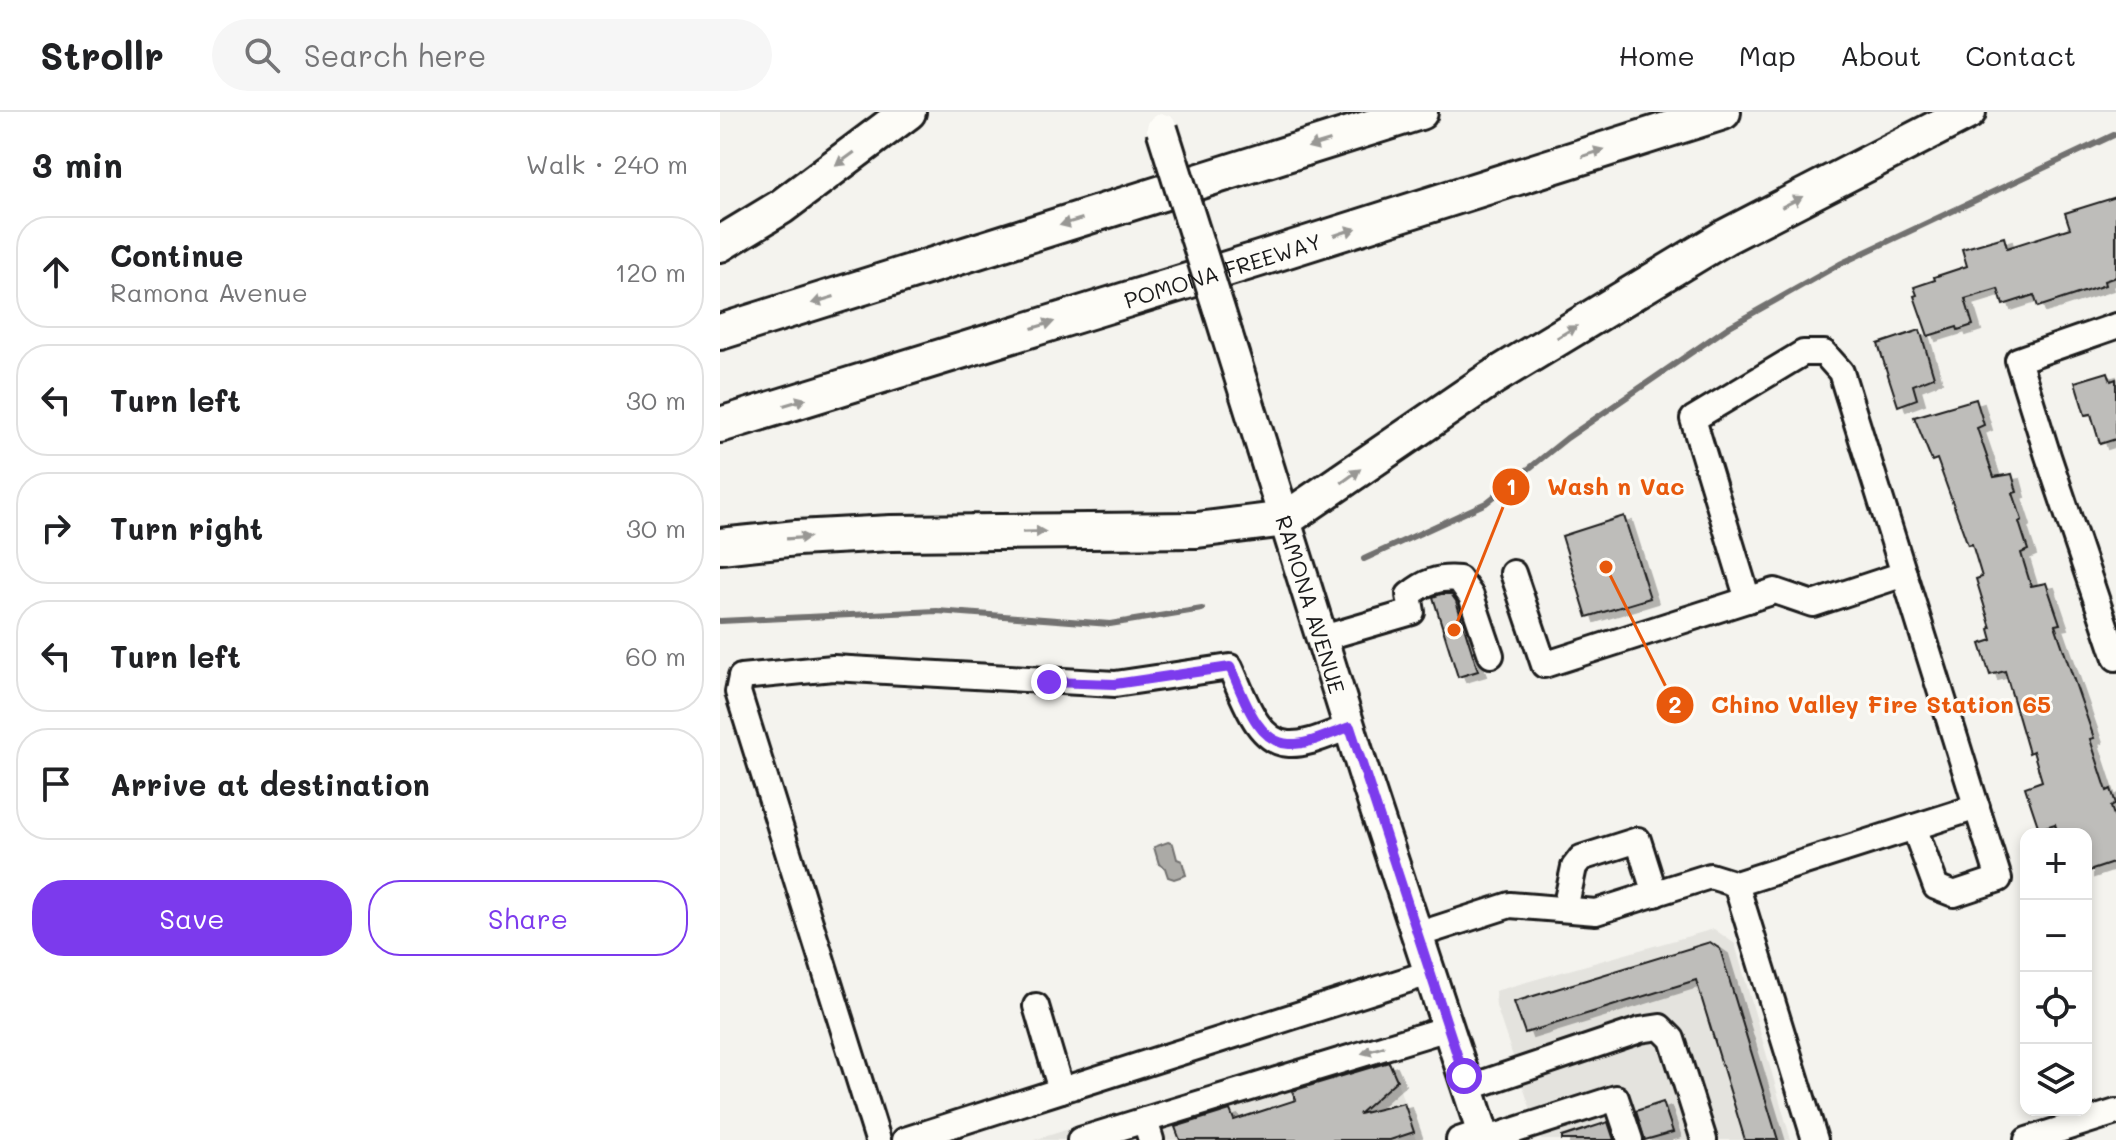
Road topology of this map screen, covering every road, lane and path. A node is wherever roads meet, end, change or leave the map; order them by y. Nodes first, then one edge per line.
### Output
1 (908, 112) edge
2 (1420, 112) edge
3 (1723, 112) edge
4 (1968, 112) edge
5 (1159, 120) edge
6 (720, 244) edge
7 (2116, 326) edge
8 (720, 332) edge
9 (720, 425) edge
10 (1286, 519) junction
11 (720, 546) edge
12 (1513, 573) dead end
13 (1904, 574) junction
14 (1748, 600) junction
15 (1323, 638) junction
16 (1491, 655) dead end
17 (2116, 658) edge
18 (1350, 727) junction
19 (1977, 807) junction
20 (1914, 827) junction
21 (1736, 884) junction
22 (1655, 894) junction
23 (1565, 909) junction
24 (1417, 935) junction
25 (1429, 973) junction
26 (1036, 1006) dead end
27 (1448, 1028) junction
28 (1468, 1088) junction
29 (1061, 1090) junction
30 (2116, 1112) edge
31 (1148, 1130) edge
32 (1476, 1137) edge
33 (878, 1140) edge
34 (905, 1140) edge
35 (1080, 1140) edge
36 (1630, 1140) edge
37 (1704, 1140) edge
38 (1815, 1140) edge
39 (2027, 1140) edge

1 -> 6 highway
2 -> 8 highway
9 -> 3 highway, POMONA FREEWAY
10 -> 4 highway
5 - 10 main road, RAMONA AVENUE, bridge
7 - 17 street
11 -> 10 highway
10 - 15 main road, RAMONA AVENUE
12 - 14 street
13 - 14 street
13 - 14 street
13 - 19 street
15 - 16 street
15 - 18 main road, RAMONA AVENUE
18 - 24 main road, RAMONA AVENUE
18 - 33 street
19 - 20 street
19 - 20 street
20 - 21 street
21 - 22 street
21 - 38 street
22 - 23 street
22 - 23 street
23 - 24 street
24 - 25 main road, RAMONA AVENUE
25 - 27 main road, RAMONA AVENUE
25 - 29 street
26 - 29 street
27 - 28 main road, RAMONA AVENUE
27 -> 31 street
28 - 32 main road, RAMONA AVENUE
28 - 37 street
29 - 34 street
30 - 39 street
31 - 35 street
32 - 36 street

